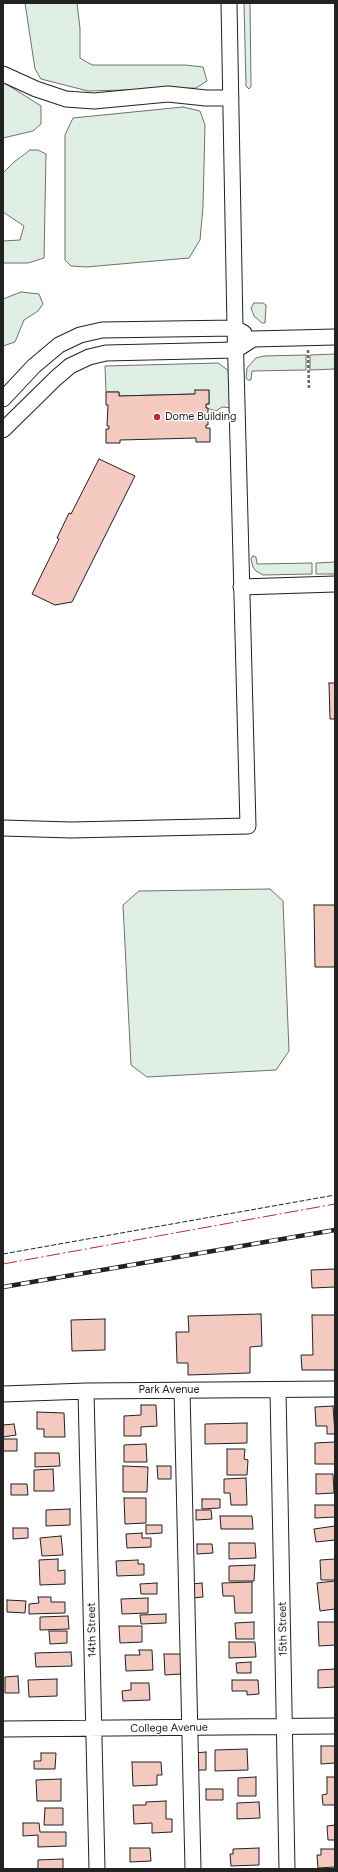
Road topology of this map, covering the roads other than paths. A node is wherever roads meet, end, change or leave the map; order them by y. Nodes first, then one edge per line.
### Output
1 (229, 3) edge
2 (3, 74) edge
3 (231, 98) junction
4 (235, 328) junction
5 (335, 337) edge
6 (253, 339) junction
7 (236, 350) junction
8 (3, 399) edge
9 (3, 430) edge
10 (335, 584) edge
11 (241, 587) junction
12 (3, 828) edge
13 (335, 1389) edge
14 (182, 1390) junction
15 (278, 1390) junction
16 (86, 1391) junction
17 (3, 1394) edge
18 (284, 1726) junction
19 (335, 1726) edge
20 (190, 1728) junction
21 (3, 1729) edge
22 (94, 1729) junction
23 (97, 1869) edge
24 (192, 1869) edge
25 (287, 1869) edge

1 - 3 street
2 - 3 street
3 - 4 street
4 - 6 street
4 - 7 street
4 - 8 street
5 - 6 street
6 - 7 street
7 - 9 street
7 - 11 street
10 - 11 street
11 - 12 street
13 - 15 street, Park Avenue
14 - 15 street, Park Avenue
14 - 16 street, Park Avenue
14 - 20 street
15 - 18 street, 15th Street
16 - 17 street, Park Avenue
16 - 22 street, 14th Street
18 - 19 street, College Avenue
18 - 20 street, College Avenue
18 - 25 street, 15th Street
20 - 22 street, College Avenue
20 - 24 street
21 - 22 street, College Avenue
22 - 23 street, 14th Street

